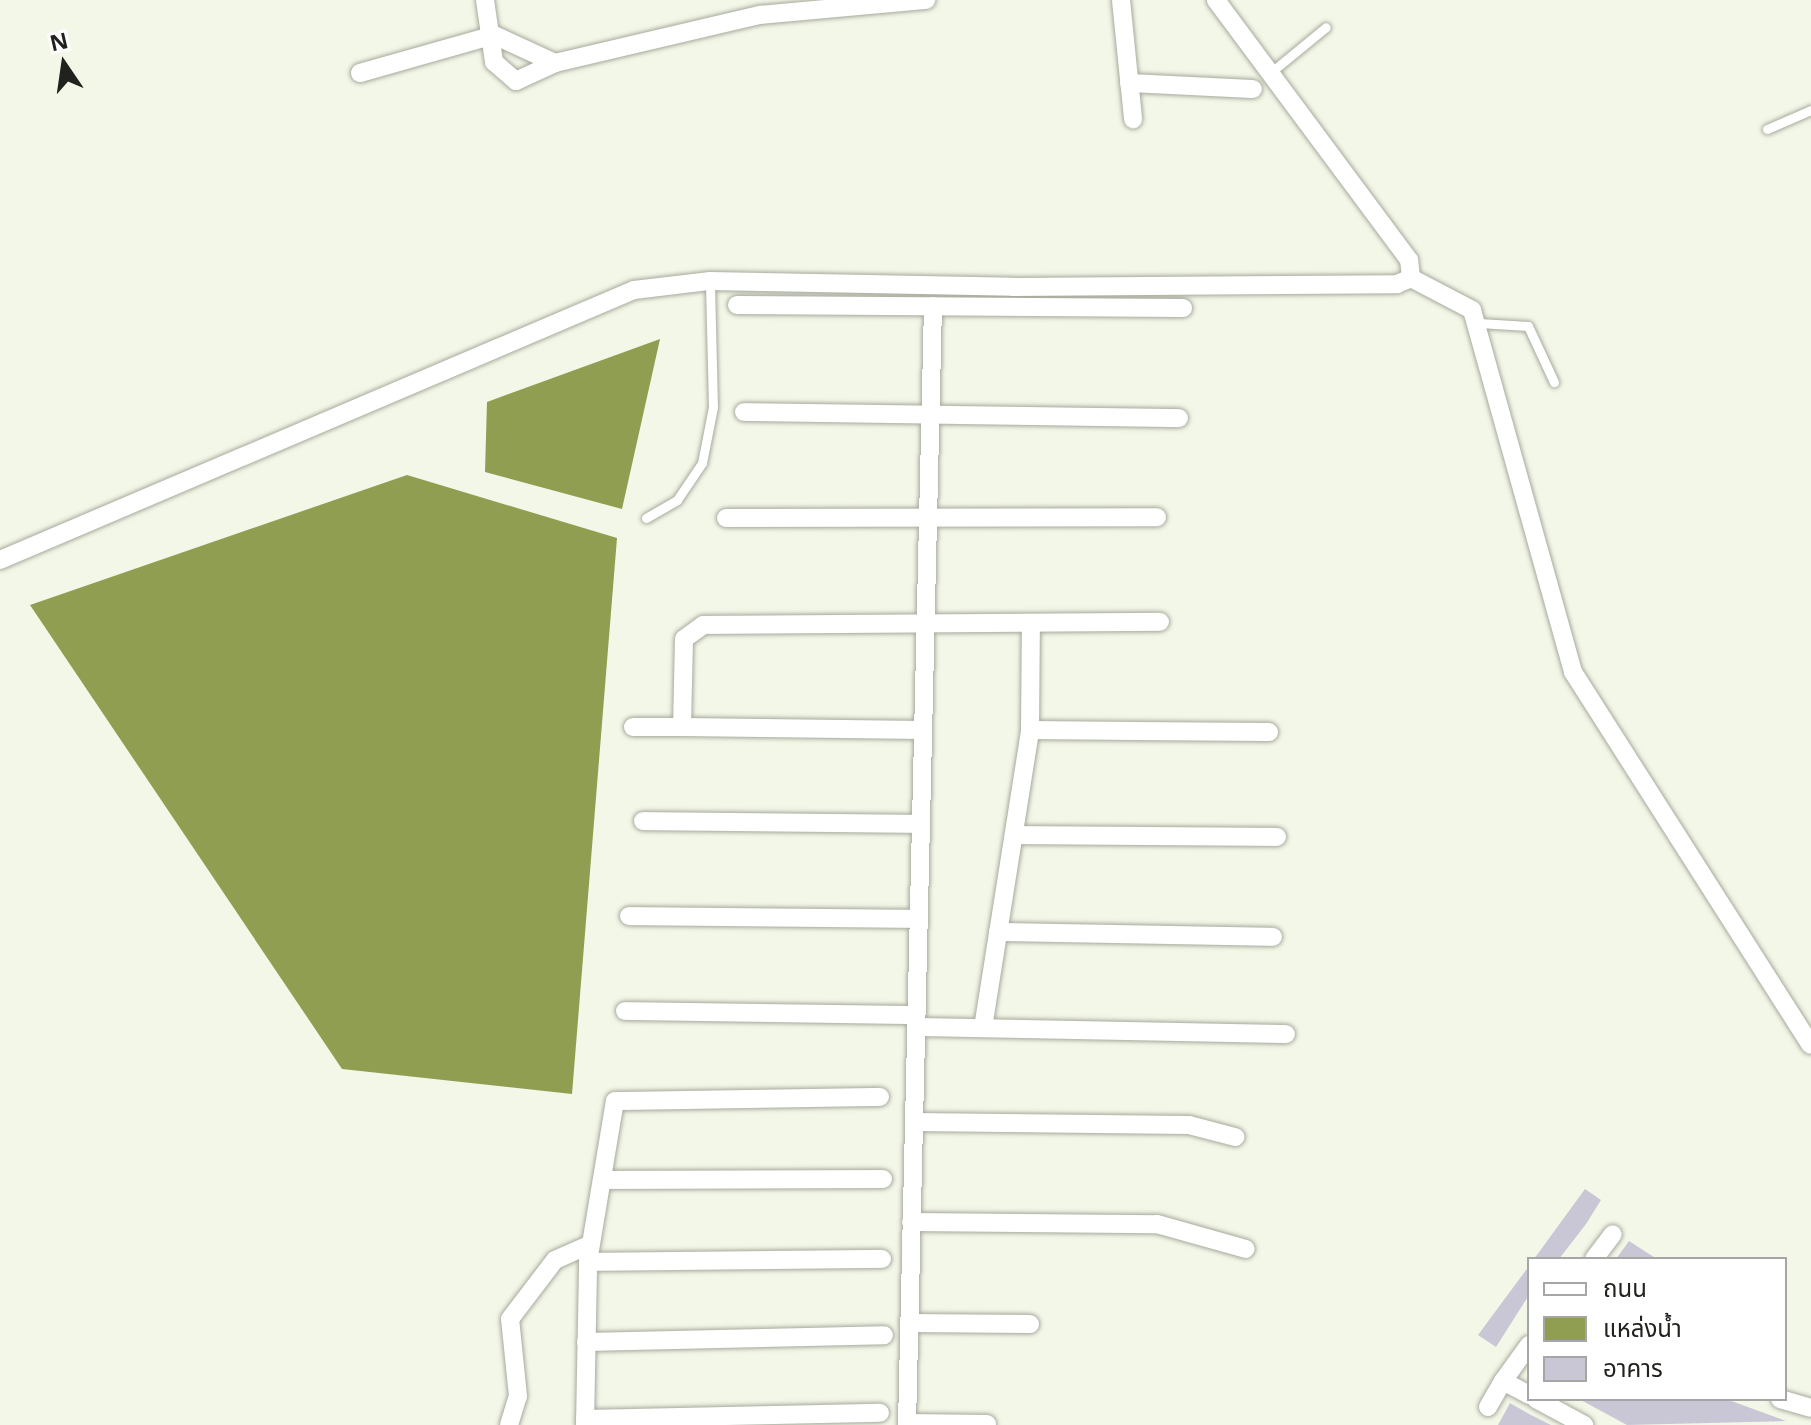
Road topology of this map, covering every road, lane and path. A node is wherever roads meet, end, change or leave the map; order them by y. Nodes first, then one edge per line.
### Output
1 (485, 0) edge
2 (926, 0) edge
3 (1121, 0) edge
4 (1216, 0) edge
5 (1326, 27) dead end
6 (494, 35) junction
7 (555, 63) junction
8 (360, 73) dead end
9 (1270, 73) junction
10 (1129, 83) junction
11 (1253, 89) dead end
12 (1811, 110) edge
13 (1133, 119) dead end
14 (1767, 129) dead end
15 (1411, 278) junction
16 (710, 281) junction
17 (737, 305) dead end
18 (933, 306) junction
19 (1183, 308) dead end
20 (1483, 323) junction
21 (1554, 382) dead end
22 (744, 412) dead end
23 (930, 414) junction
24 (1179, 418) dead end
25 (1157, 517) dead end
26 (646, 518) dead end
27 (726, 518) dead end
28 (928, 519) junction
29 (0, 560) edge
30 (1160, 622) dead end
31 (925, 625) junction
32 (1031, 625) junction
33 (633, 727) dead end
34 (682, 727) junction
35 (923, 730) junction
36 (1030, 730) junction
37 (1269, 732) dead end
38 (643, 821) dead end
39 (921, 824) junction
40 (1014, 835) junction
41 (1277, 837) dead end
42 (629, 916) dead end
43 (918, 919) junction
44 (998, 932) junction
45 (1273, 937) dead end
46 (625, 1011) dead end
47 (916, 1021) junction
48 (983, 1028) junction
49 (1286, 1034) dead end
50 (1811, 1045) edge
51 (880, 1097) dead end
52 (914, 1122) junction
53 (1235, 1137) dead end
54 (883, 1179) dead end
55 (602, 1180) junction
56 (911, 1222) junction
57 (1613, 1234) dead end
58 (1246, 1249) dead end
59 (590, 1253) junction
60 (1596, 1257) edge
61 (882, 1259) dead end
62 (909, 1323) junction
63 (1030, 1324) dead end
64 (884, 1335) dead end
65 (586, 1342) junction
66 (1527, 1348) edge
67 (1503, 1381) junction
68 (1527, 1394) edge
69 (1540, 1401) edge
70 (1787, 1401) edge
71 (1488, 1407) dead end
72 (1811, 1408) edge
73 (880, 1413) dead end
74 (585, 1422) edge
75 (907, 1424) edge
76 (987, 1424) edge
77 (509, 1425) edge
78 (1584, 1425) edge

1 - 6 street
2 - 7 street
3 - 10 street
4 - 9 street
5 - 9 lane
6 - 7 street
6 - 7 street
6 - 8 street
9 - 15 street
10 - 11 street
10 - 13 street
12 - 14 lane
15 - 16 street
15 - 20 street
16 - 26 lane
16 - 29 street
17 - 18 street
18 - 19 street
18 - 23 street
20 - 21 lane
20 - 50 street
22 - 23 street
23 - 24 street
23 - 28 street
25 - 28 street
27 - 28 street
28 - 31 street
30 - 32 street
31 - 32 street
31 - 34 street
31 - 35 street
32 - 36 street
33 - 34 street
34 - 35 street
35 - 39 street
36 - 37 street
36 - 40 street
38 - 39 street
39 - 43 street
40 - 41 street
40 - 44 street
42 - 43 street
43 - 47 street
44 - 45 street
44 - 48 street
46 - 47 street
47 - 48 street
47 - 52 street
48 - 49 street
51 - 55 street
52 - 53 street
52 - 56 street
54 - 55 street
55 - 59 street
56 - 58 street
56 - 62 street
57 - 60 street
59 - 61 street
59 - 65 street
59 - 77 street
62 - 63 street
62 - 75 street
64 - 65 street
65 - 74 street
66 - 67 street
67 - 68 street
67 - 71 street
69 - 78 street
70 - 72 street
73 - 74 street
75 - 76 street

